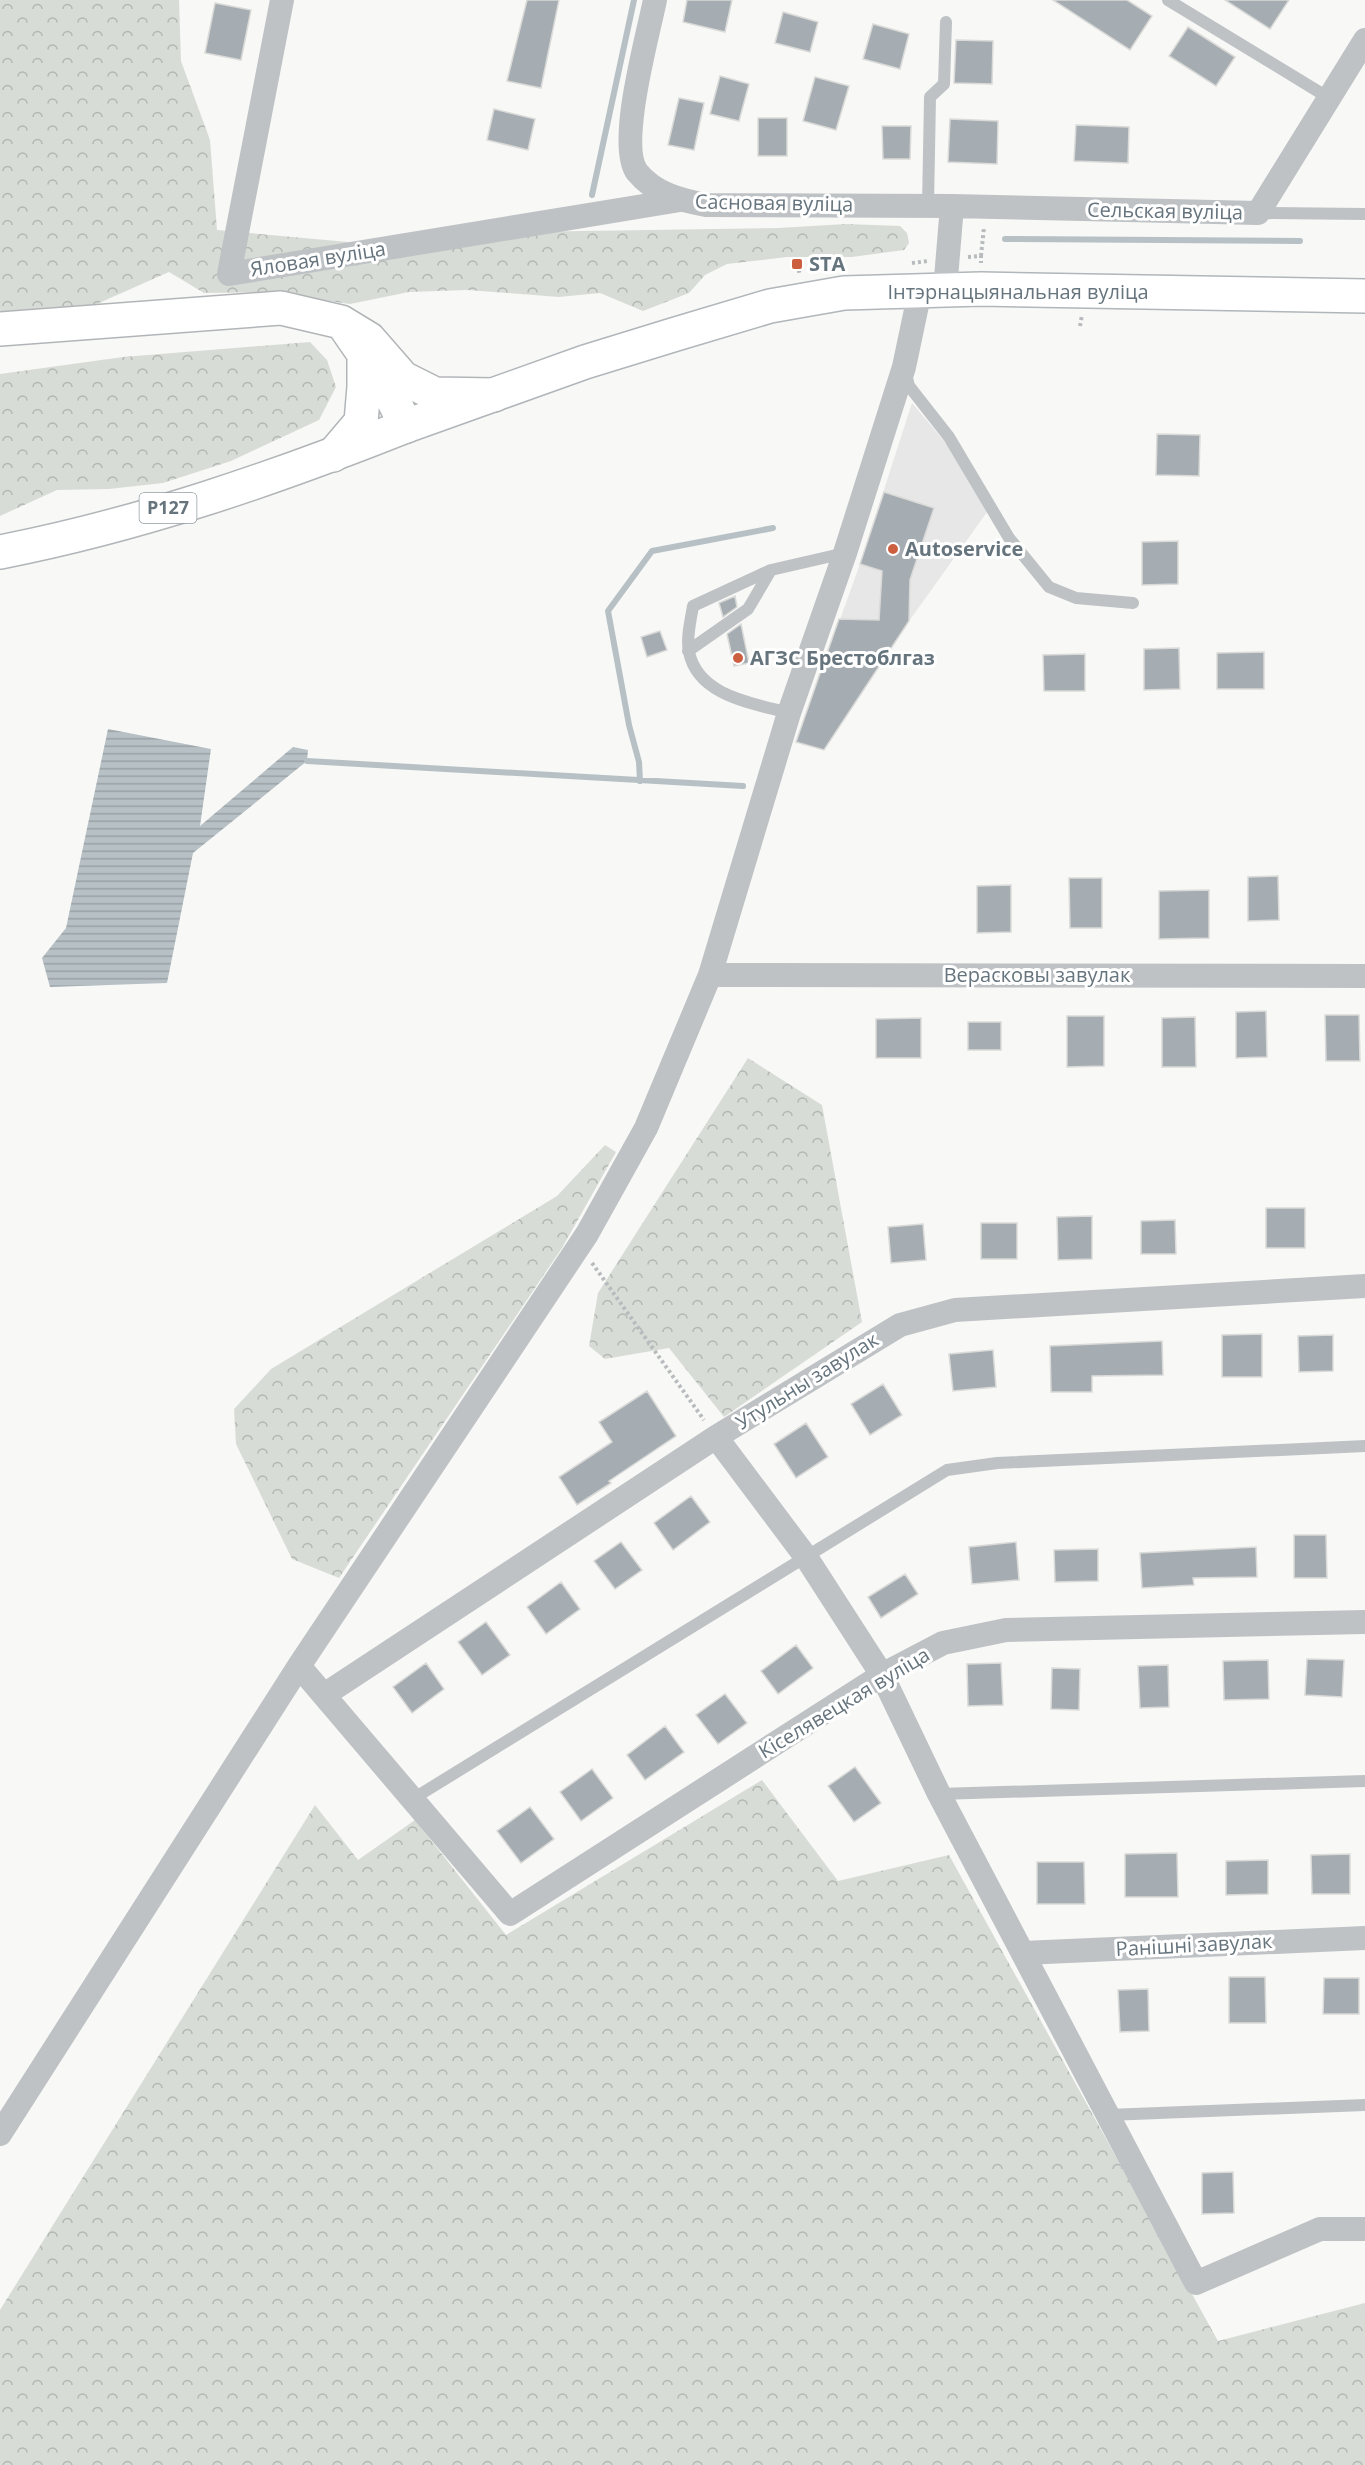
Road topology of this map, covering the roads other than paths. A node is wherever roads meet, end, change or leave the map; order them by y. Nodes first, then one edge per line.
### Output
1 (282, 0) edge
2 (655, 0) edge
3 (1168, 0) edge
4 (946, 21) dead end
5 (1365, 40) edge
6 (1329, 98) junction
7 (680, 200) junction
8 (940, 206) junction
9 (1258, 213) junction
10 (1365, 214) edge
11 (932, 291) junction
12 (1365, 296) edge
13 (341, 322) junction
14 (0, 329) edge
15 (904, 367) junction
16 (494, 395) junction
17 (406, 426) junction
18 (333, 455) junction
19 (0, 552) edge
20 (845, 553) junction
21 (771, 570) junction
22 (1133, 603) dead end
23 (688, 651) junction
24 (789, 713) junction
25 (710, 975) junction
26 (1365, 976) edge
27 (1365, 1286) edge
28 (716, 1437) junction
29 (1365, 1446) edge
30 (806, 1557) junction
31 (1365, 1622) edge
32 (299, 1666) junction
33 (882, 1675) junction
34 (324, 1695) junction
35 (1365, 1781) edge
36 (939, 1794) junction
37 (411, 1800) junction
38 (1365, 1938) edge
39 (1023, 1953) junction
40 (1365, 2105) edge
41 (1108, 2115) junction
42 (0, 2134) edge
43 (1365, 2229) edge

1 - 7 street, Яловая вуліца
2 - 7 street, Сасновая вуліца
3 - 6 lane
4 - 8 lane
5 - 6 street, Сельская вуліца
6 - 9 street, Сельская вуліца
7 - 8 street, Сасновая вуліца
8 - 9 street, Сельская вуліца
8 - 11 street
9 - 10 lane
11 - 12 main road, Інтэрнацыянальная вуліца
11 - 15 street
11 - 16 main road, Інтэрнацыянальная вуліца / Р127
13 - 14 main road, Р127
13 - 16 main road, Р127
13 - 17 main road, Р127
13 - 18 main road
15 - 20 street
15 - 22 lane
16 - 17 main road, Р127
17 - 18 main road, Р127
18 - 19 main road, Р127
20 - 21 lane
20 - 24 street
21 - 23 lane
21 - 23 lane
23 - 24 lane
24 - 25 street
25 - 26 street, Верасковы завулак
25 - 32 street
27 - 28 street, Утульны завулак
28 - 30 street
28 - 34 street, Утульны завулак
29 - 30 lane
30 - 33 street
30 - 37 lane
31 - 33 street, Кіселявецкая вуліца
32 - 34 street
32 - 42 street
33 - 36 street
33 - 37 street, Кіселявецкая вуліца
34 - 37 street
35 - 36 lane
36 - 39 street
38 - 39 street, Ранішні завулак
39 - 41 street
40 - 41 lane
41 - 43 street

